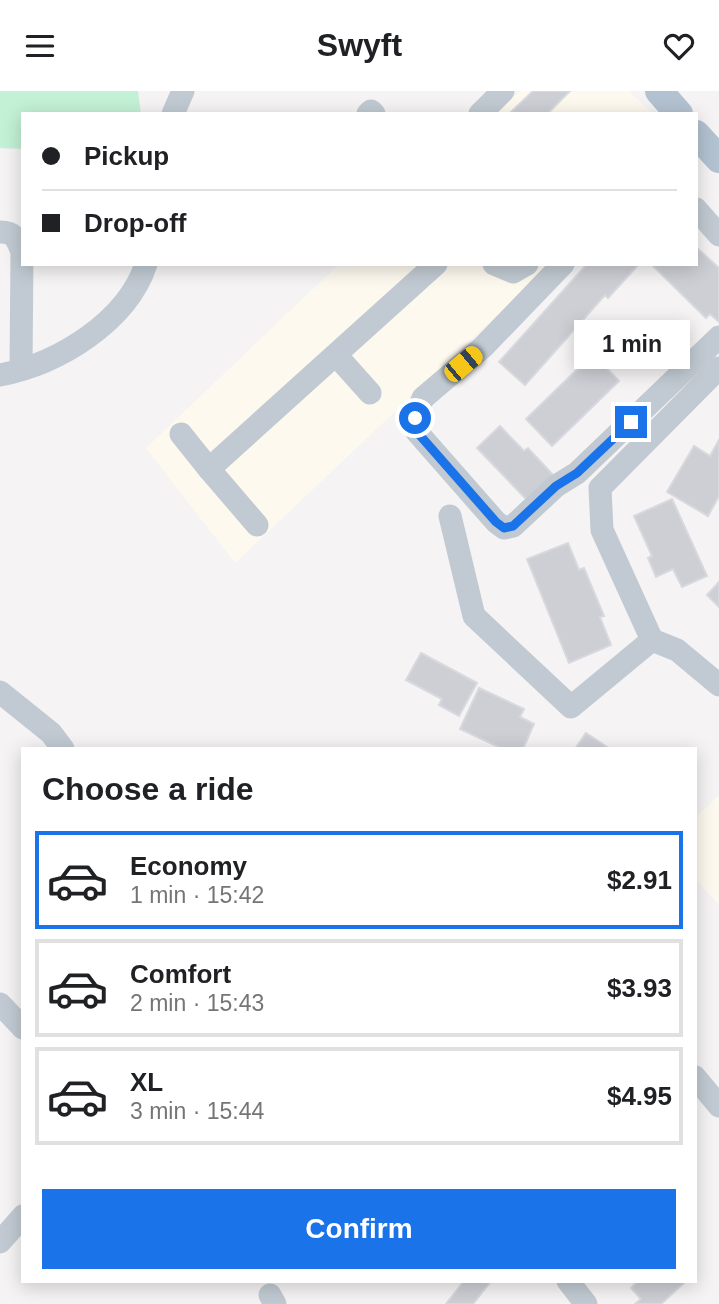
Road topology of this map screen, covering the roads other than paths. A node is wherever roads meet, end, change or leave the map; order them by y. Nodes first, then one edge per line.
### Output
1 (183, 91) edge
2 (502, 91) edge
3 (174, 112) edge
4 (482, 112) edge
5 (698, 211) edge
6 (0, 232) edge
7 (719, 235) edge
8 (21, 249) edge
9 (21, 262) edge
10 (145, 266) edge
11 (434, 266) edge
12 (499, 266) edge
13 (524, 266) edge
14 (561, 266) edge
15 (719, 337) edge
16 (336, 355) junction
17 (719, 368) edge
18 (10, 372) edge
19 (370, 393) dead end
20 (181, 434) dead end
21 (209, 469) junction
22 (450, 516) dead end
23 (257, 525) dead end
24 (652, 640) junction
25 (719, 685) edge
26 (0, 692) edge
27 (62, 747) edge
28 (0, 1004) edge
29 (21, 1026) edge
30 (697, 1079) edge
31 (719, 1106) edge
32 (21, 1218) edge
33 (0, 1242) edge
34 (570, 1283) edge
35 (586, 1304) edge

1 - 3 street
2 - 4 street
5 - 7 street
6 - 8 street
9 - 18 street
10 - 18 street
11 - 16 street
12 - 13 street
14 - 15 street
16 - 19 street
16 - 21 street
17 - 24 street
20 - 21 street
21 - 23 street
22 - 24 street
24 - 25 street
26 - 27 street
28 - 29 street
30 - 31 street
32 - 33 street
34 - 35 street

